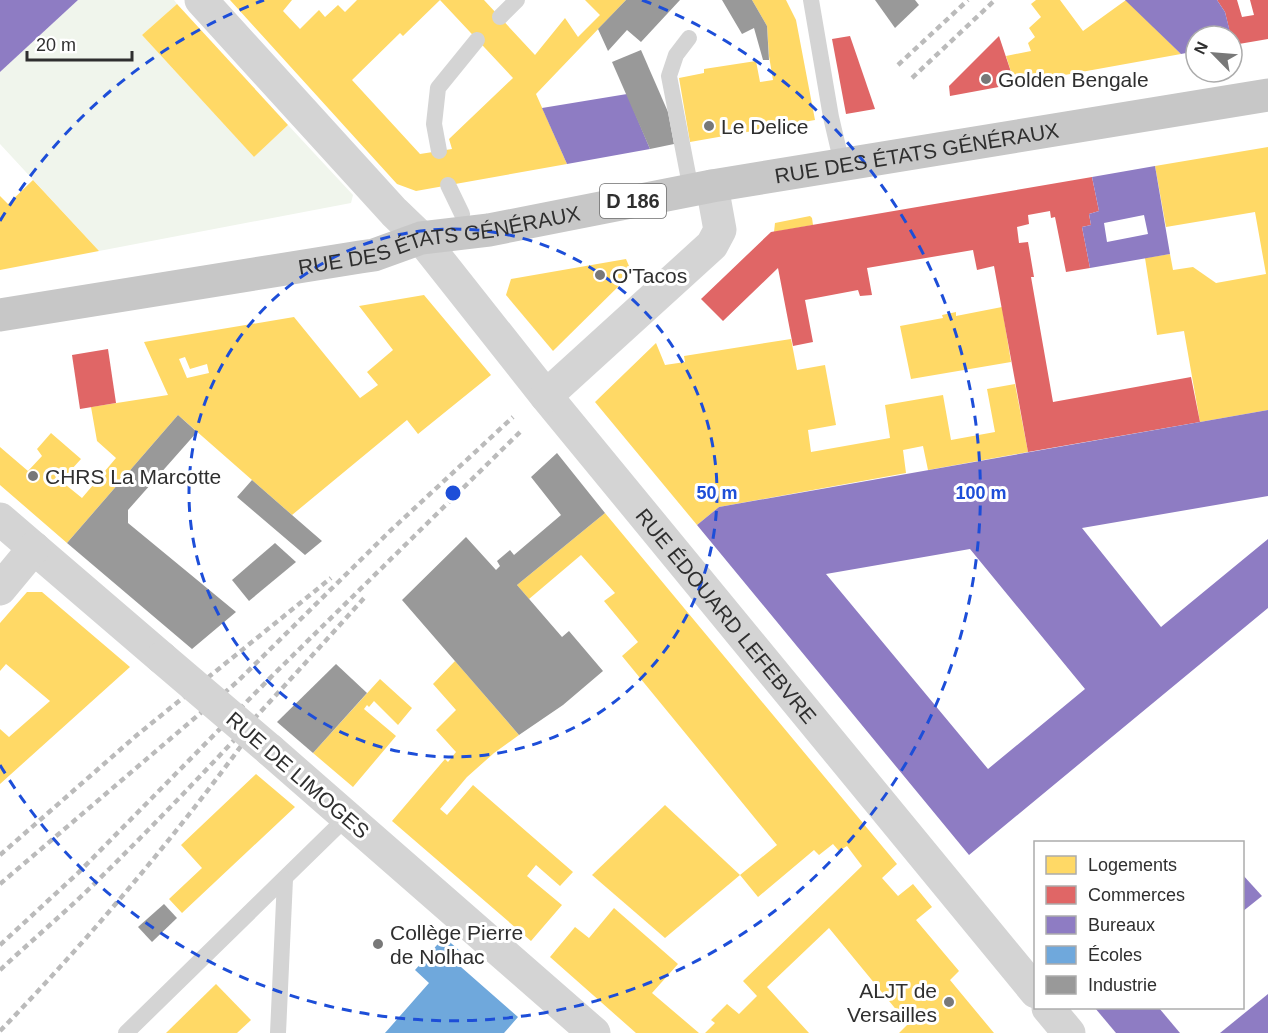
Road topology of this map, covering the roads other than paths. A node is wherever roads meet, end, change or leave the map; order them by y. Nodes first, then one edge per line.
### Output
1 (201, 0) edge
2 (517, 0) edge
3 (811, 0) edge
4 (500, 17) dead end
5 (689, 38) dead end
6 (477, 40) dead end
7 (1268, 95) edge
8 (439, 151) dead end
9 (842, 164) junction
10 (448, 185) dead end
11 (702, 188) junction
12 (462, 214) dead end
13 (421, 238) junction
14 (0, 315) edge
15 (546, 396) junction
16 (0, 519) edge
17 (34, 548) junction
18 (0, 589) edge
19 (347, 817) junction
20 (285, 879) junction
21 (1034, 991) edge
22 (1049, 1009) edge
23 (126, 1033) edge
24 (278, 1033) edge
25 (594, 1033) edge
26 (1069, 1033) edge

1 - 13 street, RUE ÉDOUARD LEFEBVRE
2 - 4 lane
3 - 9 lane
5 - 11 lane
6 - 8 lane
7 - 9 main road, RUE DES ÉTATS GÉNÉRAUX / D 186
9 - 11 main road, RUE DES ÉTATS GÉNÉRAUX / D 186
10 - 12 lane
11 - 13 main road, RUE DES ÉTATS GÉNÉRAUX / D 186
11 - 15 street
13 - 14 main road, RUE DES ÉTATS GÉNÉRAUX / D 186
13 - 15 street, RUE ÉDOUARD LEFEBVRE
15 - 21 street, RUE ÉDOUARD LEFEBVRE
16 - 17 street, RUE DE LIMOGES
17 - 18 street
17 - 19 street, RUE DE LIMOGES, bridge
19 - 20 lane
19 - 25 street, RUE DE LIMOGES
20 - 23 lane
20 - 24 lane
22 - 26 street

